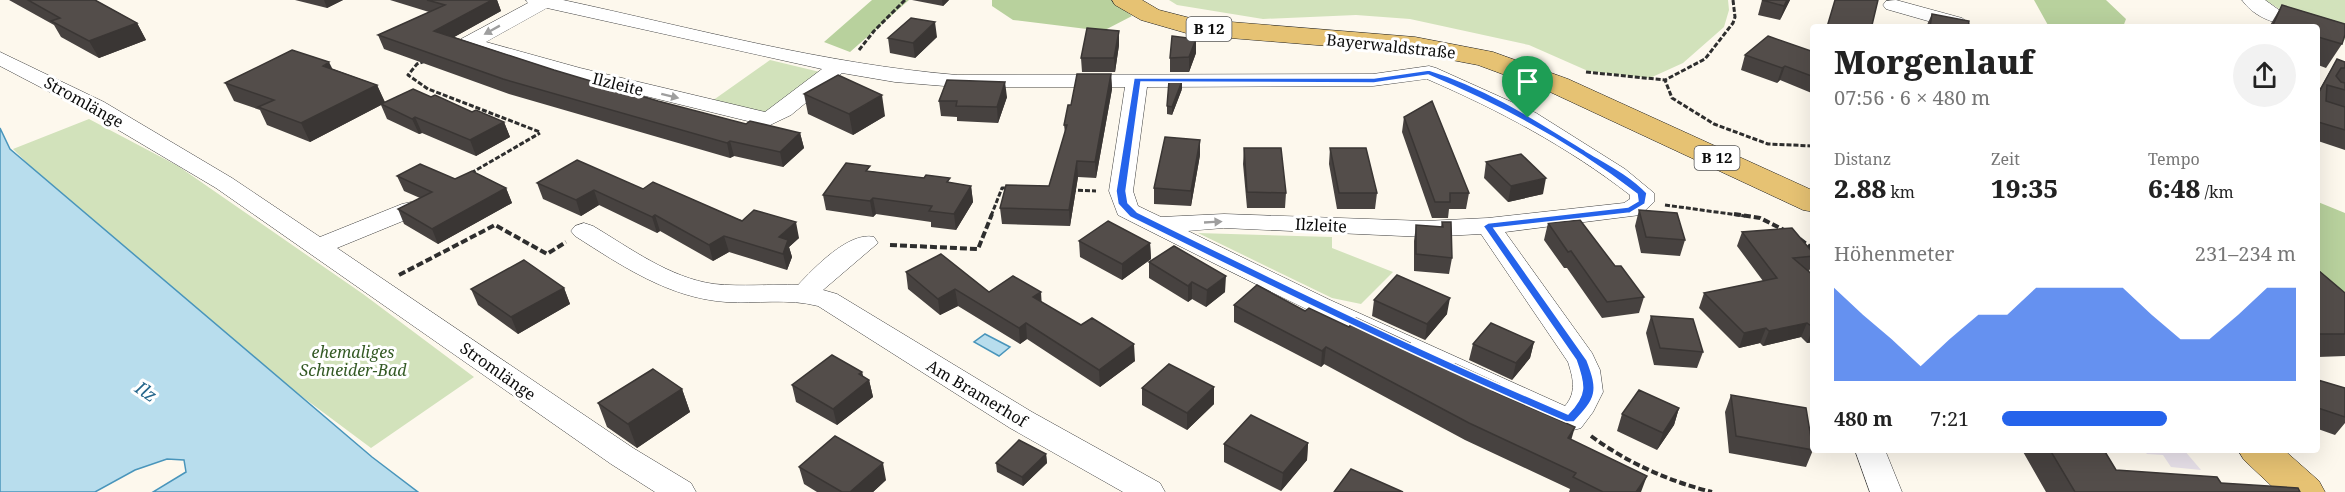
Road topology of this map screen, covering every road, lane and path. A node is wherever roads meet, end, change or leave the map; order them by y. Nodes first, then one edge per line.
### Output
1 (905, 0) edge
2 (1124, 0) edge
3 (1733, 0) edge
4 (2252, 0) edge
5 (540, 1) edge
6 (1893, 2) edge
7 (1884, 24) edge
8 (1958, 24) edge
9 (2296, 24) edge
10 (468, 43) junction
11 (0, 58) edge
12 (846, 61) junction
13 (1435, 61) junction
14 (1137, 80) junction
15 (1665, 80) junction
16 (1558, 85) junction
17 (1810, 146) edge
18 (471, 174) edge
19 (1014, 189) edge
20 (1062, 190) edge
21 (1121, 191) junction
22 (1810, 201) edge
23 (1642, 202) junction
24 (411, 209) edge
25 (1155, 225) junction
26 (1488, 226) junction
27 (584, 231) dead end
28 (865, 243) joint
29 (318, 247) junction
30 (1810, 247) edge
31 (547, 255) dead end
32 (377, 287) junction
33 (806, 293) junction
34 (1570, 420) junction
35 (1871, 453) edge
36 (2261, 453) edge
37 (680, 492) edge
38 (1149, 492) edge
39 (1712, 492) edge
40 (1886, 492) edge
41 (2304, 492) edge

1 - 12 path
2 - 13 main road, Bayerwaldstraße / B 12
3 - 15 path
4 - 9 street
5 -> 10 street
5 - 12 street
6 - 7 street
6 - 8 street
10 -> 12 street, Ilzleite
10 - 18 path
11 - 29 street, Stromlänge
12 - 14 street
13 - 14 street
13 - 16 main road, Bayerwaldstraße / B 12
13 - 23 street
14 - 21 street
15 - 16 path
15 - 17 path
16 - 22 main road, Bayerwaldstraße / B 12
19 - 28 path
20 - 21 path
21 - 25 street
23 - 26 street, Ilzleite
23 - 30 path
24 - 29 street
25 -> 26 street, Ilzleite
25 - 34 street
26 - 34 street
27 - 33 street, Am Bramerhof
28 - 33 street
29 - 32 street, Stromlänge
31 - 32 path
32 - 37 street, Stromlänge
33 - 38 street, Am Bramerhof
34 - 39 path
35 - 40 street
36 - 41 main road

